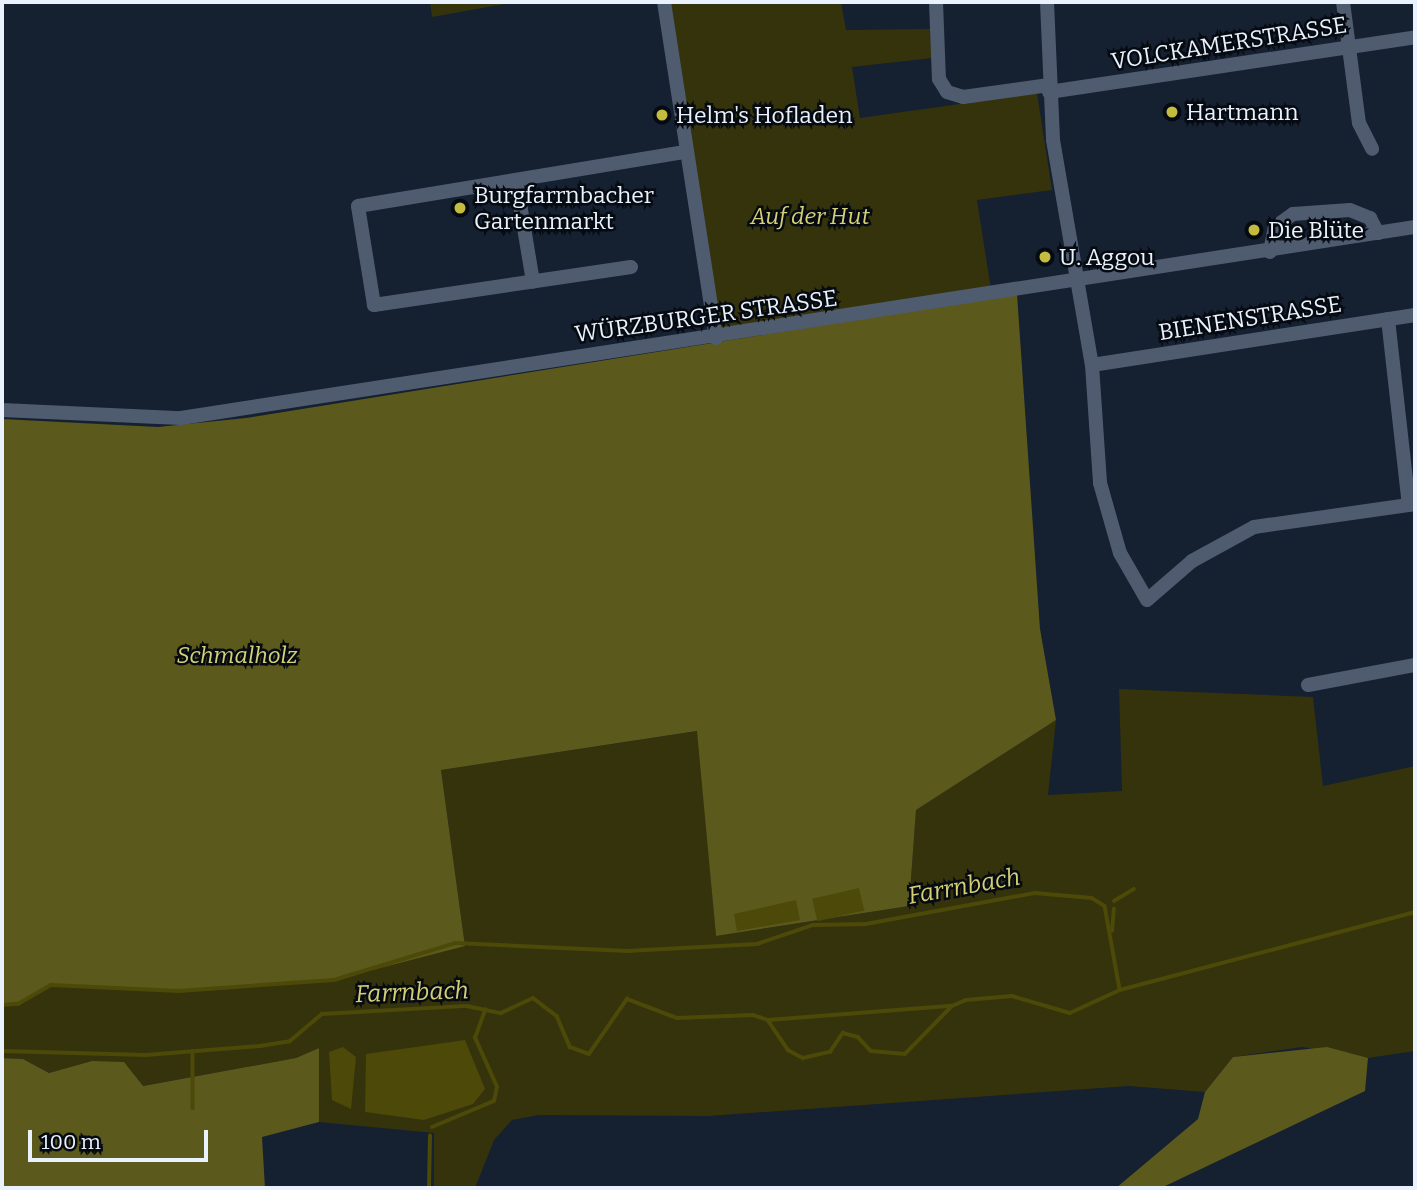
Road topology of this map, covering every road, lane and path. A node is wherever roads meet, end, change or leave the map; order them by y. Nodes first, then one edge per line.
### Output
1 (664, 2) edge
2 (936, 2) edge
3 (1047, 2) edge
4 (1343, 2) edge
5 (1415, 37) edge
6 (1347, 48) junction
7 (1049, 88) junction
8 (1372, 149) dead end
9 (684, 152) junction
10 (516, 180) junction
11 (1415, 227) edge
12 (1378, 233) junction
13 (1270, 252) junction
14 (631, 267) dead end
15 (533, 282) junction
16 (1077, 282) junction
17 (1415, 315) edge
18 (1388, 319) junction
19 (716, 338) junction
20 (1092, 365) junction
21 (2, 410) edge
22 (1412, 505) edge
23 (1415, 665) edge
24 (1308, 685) dead end

1 - 9 street
2 - 7 street, VOLCKAMERSTRASSE
3 - 7 street
4 - 6 street
5 - 6 street, VOLCKAMERSTRASSE
6 - 7 street, VOLCKAMERSTRASSE
6 - 8 street
7 - 16 street
9 - 10 street
9 - 19 street
10 - 15 street
10 - 15 street
11 - 12 street, WÜRZBURGER STRASSE
12 - 13 street, WÜRZBURGER STRASSE
12 - 13 street
13 - 16 street, WÜRZBURGER STRASSE
14 - 15 street
16 - 19 street, WÜRZBURGER STRASSE
16 - 20 street
17 - 18 street, BIENENSTRASSE
18 - 20 street, BIENENSTRASSE
18 - 22 street
19 - 21 street, WÜRZBURGER STRASSE
20 - 22 street
23 - 24 street

